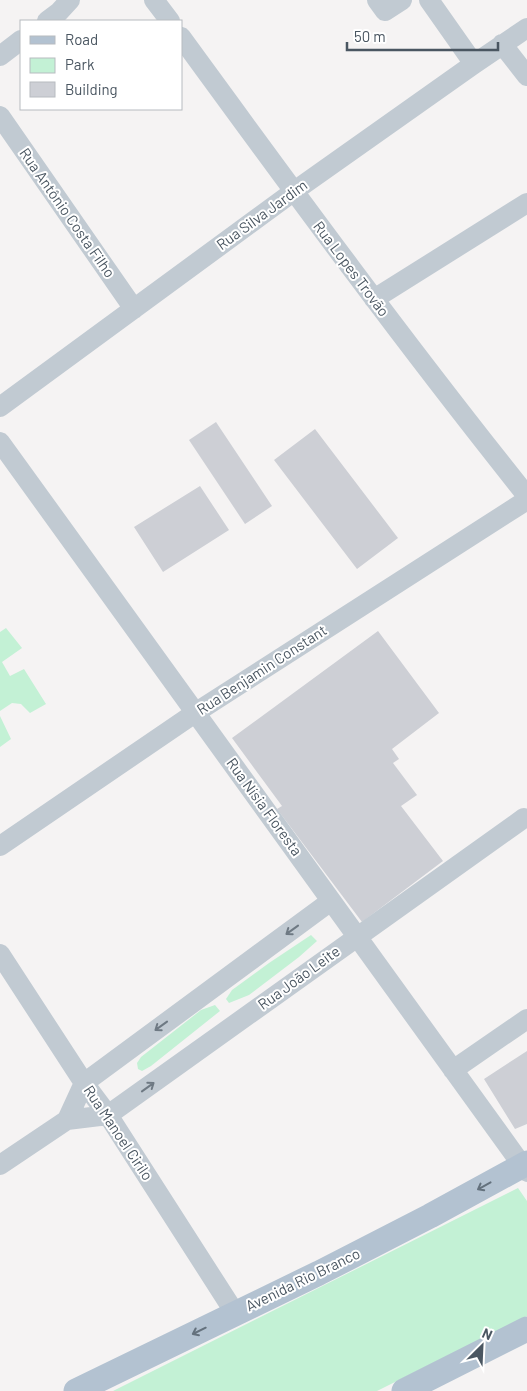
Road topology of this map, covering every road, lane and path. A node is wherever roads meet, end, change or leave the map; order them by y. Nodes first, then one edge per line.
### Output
1 (70, 0) edge
2 (154, 0) edge
3 (377, 0) edge
4 (402, 0) edge
5 (429, 0) edge
6 (48, 20) edge
7 (169, 20) edge
8 (527, 28) edge
9 (182, 38) edge
10 (20, 41) edge
11 (502, 44) junction
12 (0, 56) edge
13 (474, 64) junction
14 (527, 76) edge
15 (0, 116) edge
16 (293, 192) junction
17 (527, 203) edge
18 (374, 299) junction
19 (134, 309) junction
20 (0, 408) edge
21 (0, 442) edge
22 (527, 496) edge
23 (527, 500) edge
24 (195, 713) junction
25 (524, 818) dead end
26 (0, 846) edge
27 (331, 901) junction
28 (357, 937) junction
29 (0, 954) edge
30 (527, 1019) edge
31 (453, 1070) junction
32 (84, 1083) junction
33 (108, 1115) junction
34 (67, 1120) junction
35 (0, 1165) edge
36 (525, 1167) edge
37 (235, 1313) junction
38 (527, 1329) edge
39 (76, 1391) edge
40 (404, 1391) edge

1 - 6 street
2 - 7 street
3 - 4 street
5 - 13 street
8 - 11 street, Rua Silva Jardim
9 - 16 street, Rua Lopes Trovão
10 - 12 street
11 - 13 street, Rua Silva Jardim
11 - 14 street
13 - 16 street, Rua Silva Jardim
15 - 19 street, Rua Antônio Costa Filho
16 - 18 street, Rua Lopes Trovão
16 - 19 street, Rua Silva Jardim
17 - 18 street
18 - 22 street, Rua Lopes Trovão
19 - 20 street, Rua Silva Jardim
21 - 24 street, Rua Nísia Floresta
23 - 24 street, Rua Benjamin Constant
24 - 26 street, Rua Benjamin Constant
24 - 27 street, Rua Nísia Floresta
25 - 28 street, Rua João Leite
27 - 28 street, Rua Nísia Floresta
27 -> 32 street
28 - 31 street, Rua Nísia Floresta
33 -> 28 street, Rua João Leite
29 - 32 street, Rua Manoel Cirilo
30 - 31 street
31 - 36 street, Rua Nísia Floresta
32 - 33 street, Rua Manoel Cirilo
32 - 34 street
33 - 34 street, Rua João Leite
33 - 37 street, Rua Manoel Cirilo
34 - 35 street, Rua João Leite
36 -> 37 main road, Avenida Rio Branco
37 -> 39 main road, Avenida Rio Branco
38 - 40 main road

